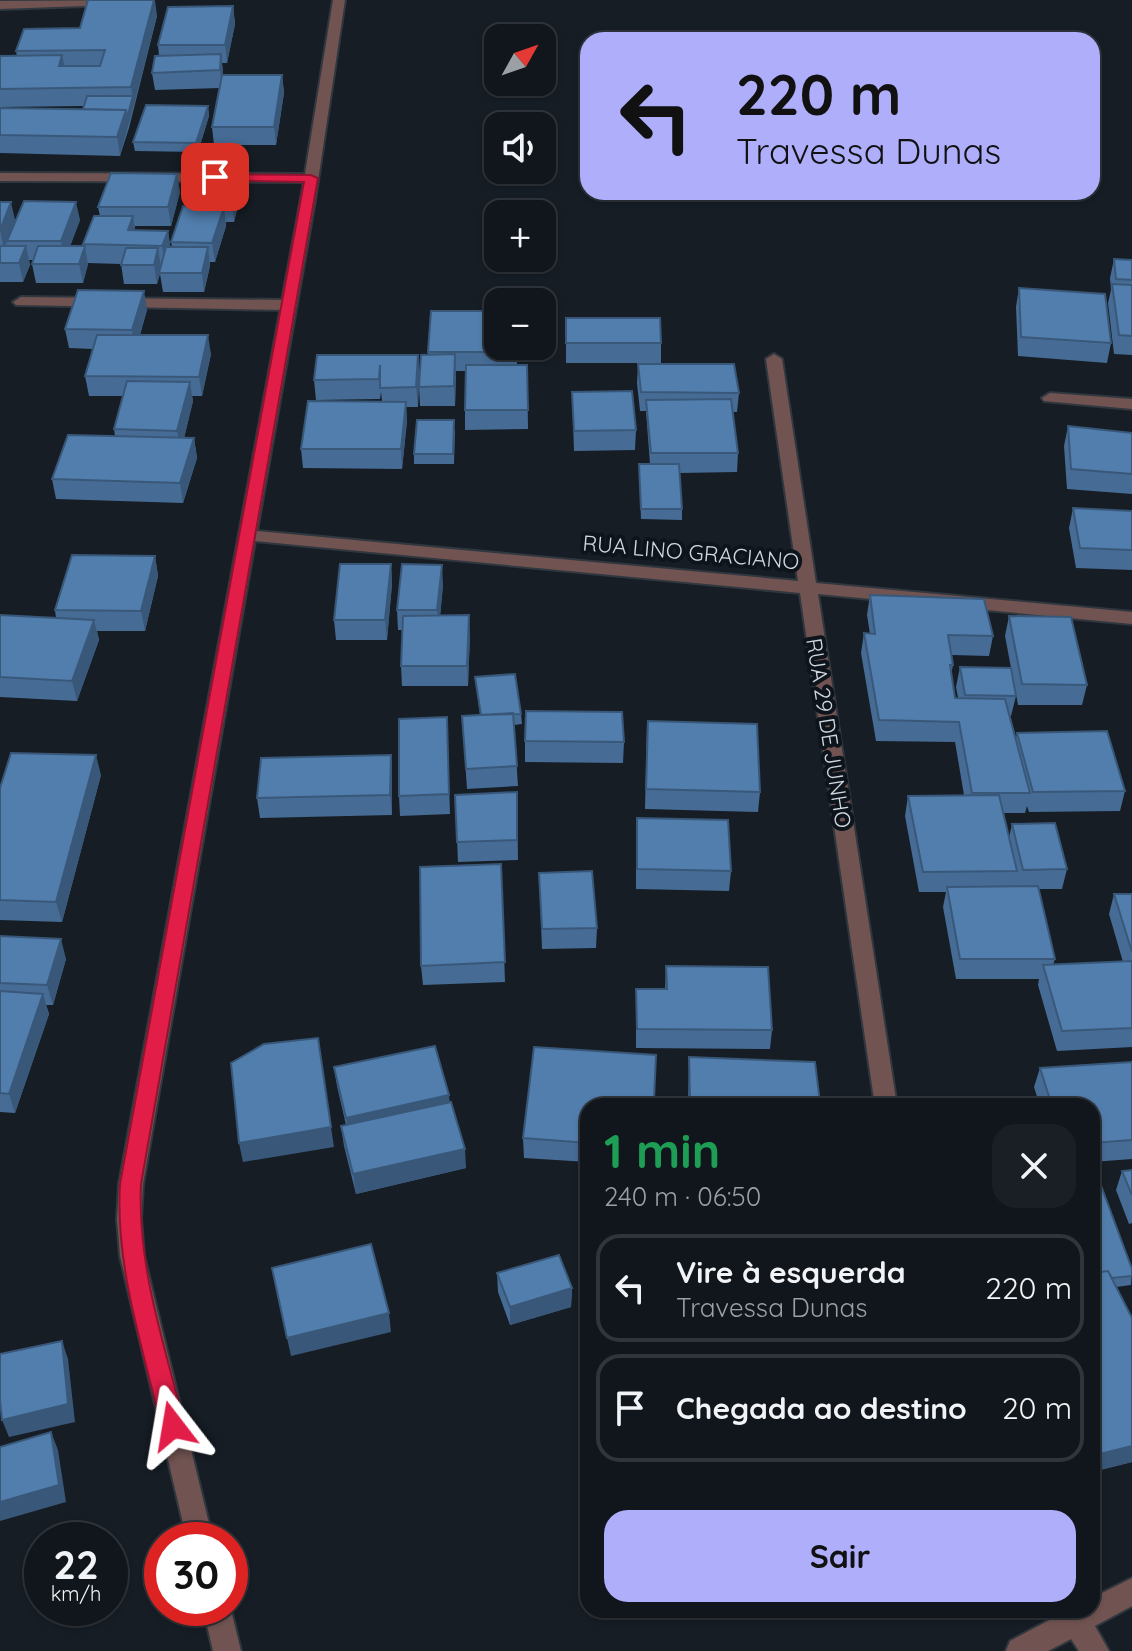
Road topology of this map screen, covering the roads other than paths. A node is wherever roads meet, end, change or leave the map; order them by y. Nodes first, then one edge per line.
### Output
1 (141, 0) edge
2 (339, 0) edge
3 (0, 5) edge
4 (0, 177) edge
5 (311, 178) junction
6 (21, 302) dead end
7 (288, 305) junction
8 (774, 359) dead end
9 (1050, 398) dead end
10 (1132, 404) edge
11 (246, 535) junction
12 (806, 587) junction
13 (1132, 618) edge
14 (885, 1098) edge
15 (196, 1522) edge
16 (1132, 1591) edge
17 (1100, 1604) edge
18 (1069, 1618) edge
19 (1073, 1618) edge
20 (221, 1626) edge
21 (227, 1651) edge
22 (1020, 1651) edge
23 (1095, 1651) edge

1 - 3 street
2 - 5 street
4 - 5 street
5 - 7 street
6 - 7 street
7 - 11 street
8 - 12 street, RUA 29 DE JUNHO
9 - 10 street
11 - 12 street, RUA LINO GRACIANO
11 - 15 street
12 - 13 street, RUA LINO GRACIANO
12 - 14 street, RUA 29 DE JUNHO
16 - 17 street
18 - 22 street
19 - 23 street
20 - 21 street

